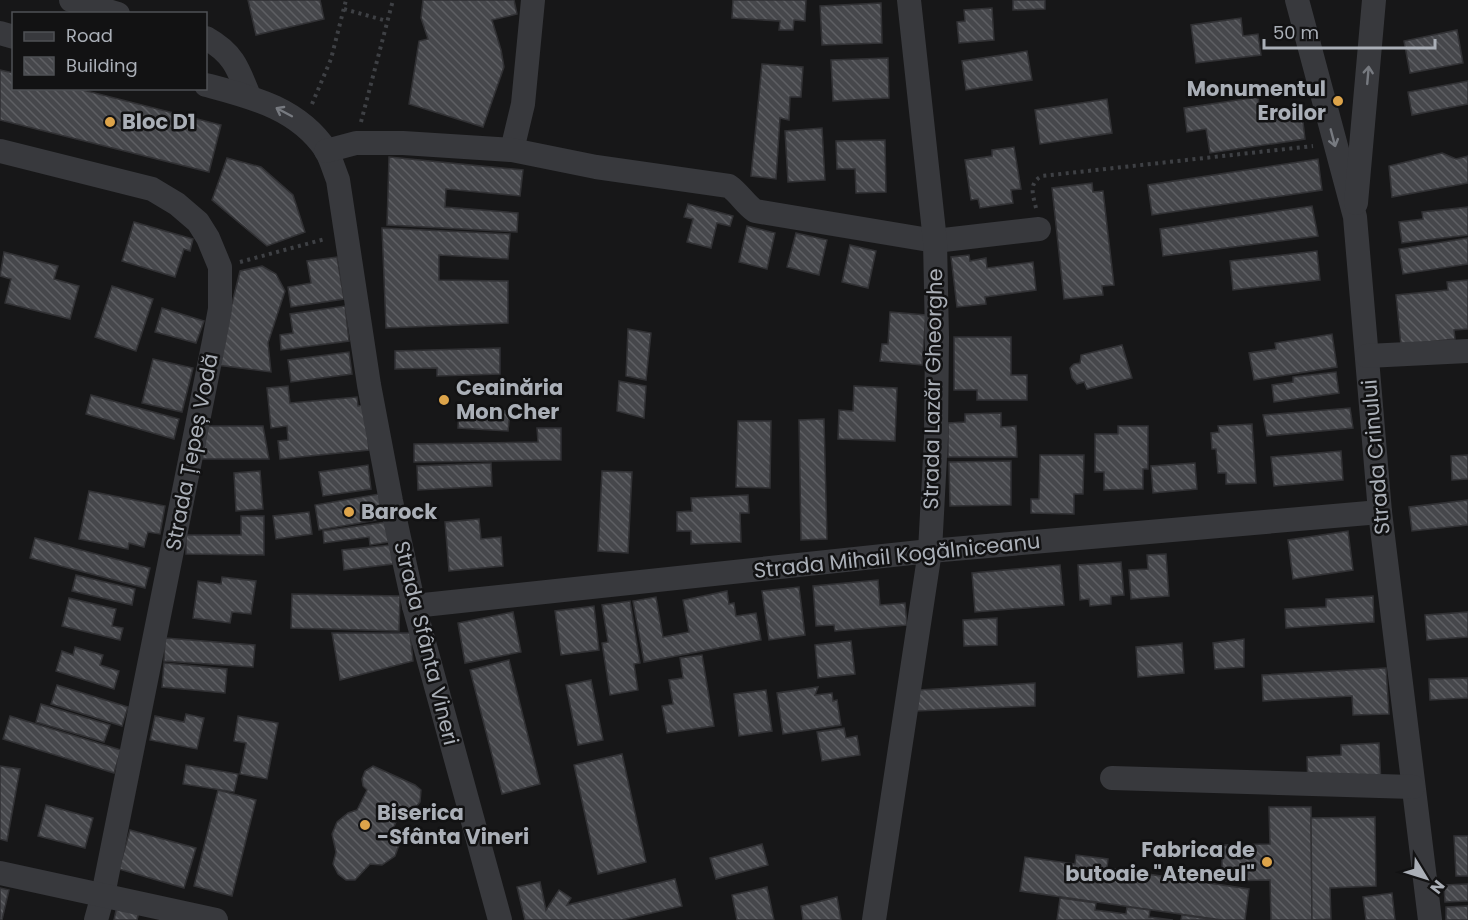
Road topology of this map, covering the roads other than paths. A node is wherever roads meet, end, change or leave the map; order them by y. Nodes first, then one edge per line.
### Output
1 (71, 0) edge
2 (533, 0) edge
3 (909, 0) edge
4 (1297, 0) edge
5 (1374, 0) edge
6 (111, 12) edge
7 (207, 40) edge
8 (207, 85) edge
9 (249, 96) junction
10 (512, 150) junction
11 (0, 151) edge
12 (326, 151) junction
13 (1355, 217) junction
14 (1039, 229) road end
15 (935, 241) junction
16 (1468, 351) edge
17 (1366, 356) junction
18 (1380, 512) junction
19 (930, 551) junction
20 (414, 606) junction
21 (1112, 778) dead end
22 (1413, 787) junction
23 (0, 873) edge
24 (103, 895) junction
25 (96, 920) edge
26 (216, 920) edge
27 (500, 920) edge
28 (874, 920) edge
29 (1430, 920) edge

1 - 6 street
2 - 10 street
3 - 15 street, Strada Lazăr Gheorghe
4 -> 13 street, Strada Crinului
13 -> 5 street
7 - 9 street
8 - 9 street, Strada Sfânta Vineri
12 -> 9 street, Strada Sfânta Vineri
10 - 12 street
10 - 15 street
11 - 24 street, Strada Țepeș Vodă
12 - 20 street, Strada Sfânta Vineri
13 - 17 street, Strada Crinului
14 - 15 street
15 - 19 street, Strada Lazăr Gheorghe
16 - 17 street
17 - 18 street, Strada Crinului
18 - 19 street, Strada Mihail Kogălniceanu
18 - 22 street, Strada Crinului
19 - 20 street, Strada Mihail Kogălniceanu
19 - 28 street, Strada Lazăr Gheorghe
20 - 27 street, Strada Sfânta Vineri
21 - 22 street
22 - 29 street, Strada Crinului
23 - 24 street
24 - 25 street, Strada Țepeș Vodă
24 - 26 street

